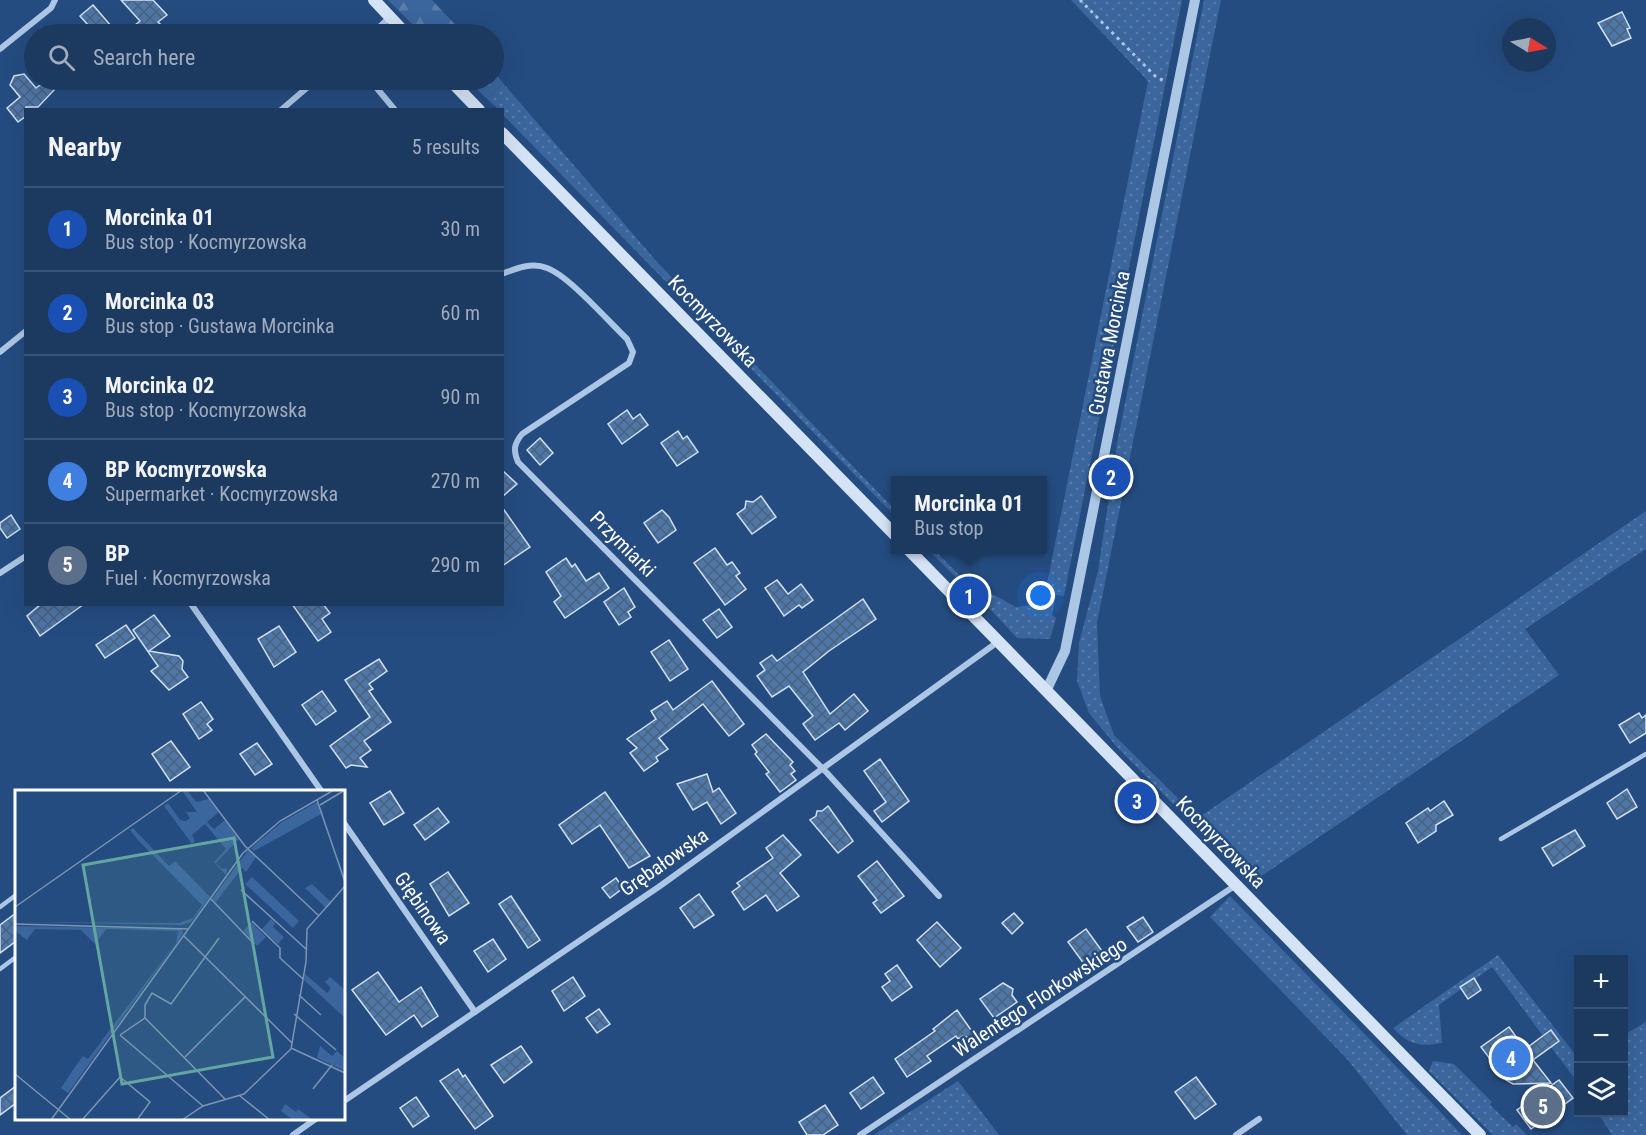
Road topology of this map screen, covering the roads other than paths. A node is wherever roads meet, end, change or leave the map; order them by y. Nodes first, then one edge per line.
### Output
1 (55, 0) edge
2 (374, 0) edge
3 (1195, 0) edge
4 (390, 17) junction
5 (31, 24) edge
6 (383, 24) edge
7 (397, 24) edge
8 (24, 30) edge
9 (0, 49) edge
10 (304, 90) edge
11 (378, 90) edge
12 (460, 90) edge
13 (283, 108) edge
14 (392, 108) edge
15 (477, 108) edge
16 (504, 136) edge
17 (504, 273) edge
18 (24, 332) edge
19 (0, 352) edge
20 (891, 531) edge
21 (914, 554) edge
22 (24, 557) edge
23 (0, 573) edge
24 (192, 606) edge
25 (999, 641) junction
26 (1047, 689) junction
27 (1646, 754) edge
28 (823, 770) junction
29 (321, 790) edge
30 (345, 824) edge
31 (1501, 839) dead end
32 (1237, 885) junction
33 (15, 896) edge
34 (939, 896) dead end
35 (0, 907) edge
36 (15, 958) edge
37 (0, 969) edge
38 (475, 1011) junction
39 (345, 1100) edge
40 (1259, 1119) dead end
41 (316, 1120) edge
42 (293, 1135) edge
43 (860, 1135) edge
44 (1236, 1135) edge
45 (1480, 1135) edge

1 - 5 street
2 - 4 main road
3 - 26 street, Gustawa Morcinka
4 - 6 street
4 - 7 main road
8 - 9 street
10 - 13 street
11 - 14 street
12 - 15 main road
16 - 20 main road, Kocmyrzowska
17 - 28 street, Przymiarki
18 - 19 street
21 - 25 main road, Kocmyrzowska
22 - 23 street
24 - 29 street
25 - 26 main road, Kocmyrzowska
25 - 28 street, Grębałowska
26 - 32 main road, Kocmyrzowska
27 - 31 lane
28 - 34 street, Przymiarki
28 - 38 street, Grębałowska
30 - 38 street, Głębinowa
32 - 43 street, Walentego Florkowskiego
32 - 45 main road, Kocmyrzowska
33 - 35 lane
36 - 37 lane
38 - 39 street, Grębałowska
40 - 44 street
41 - 42 street

